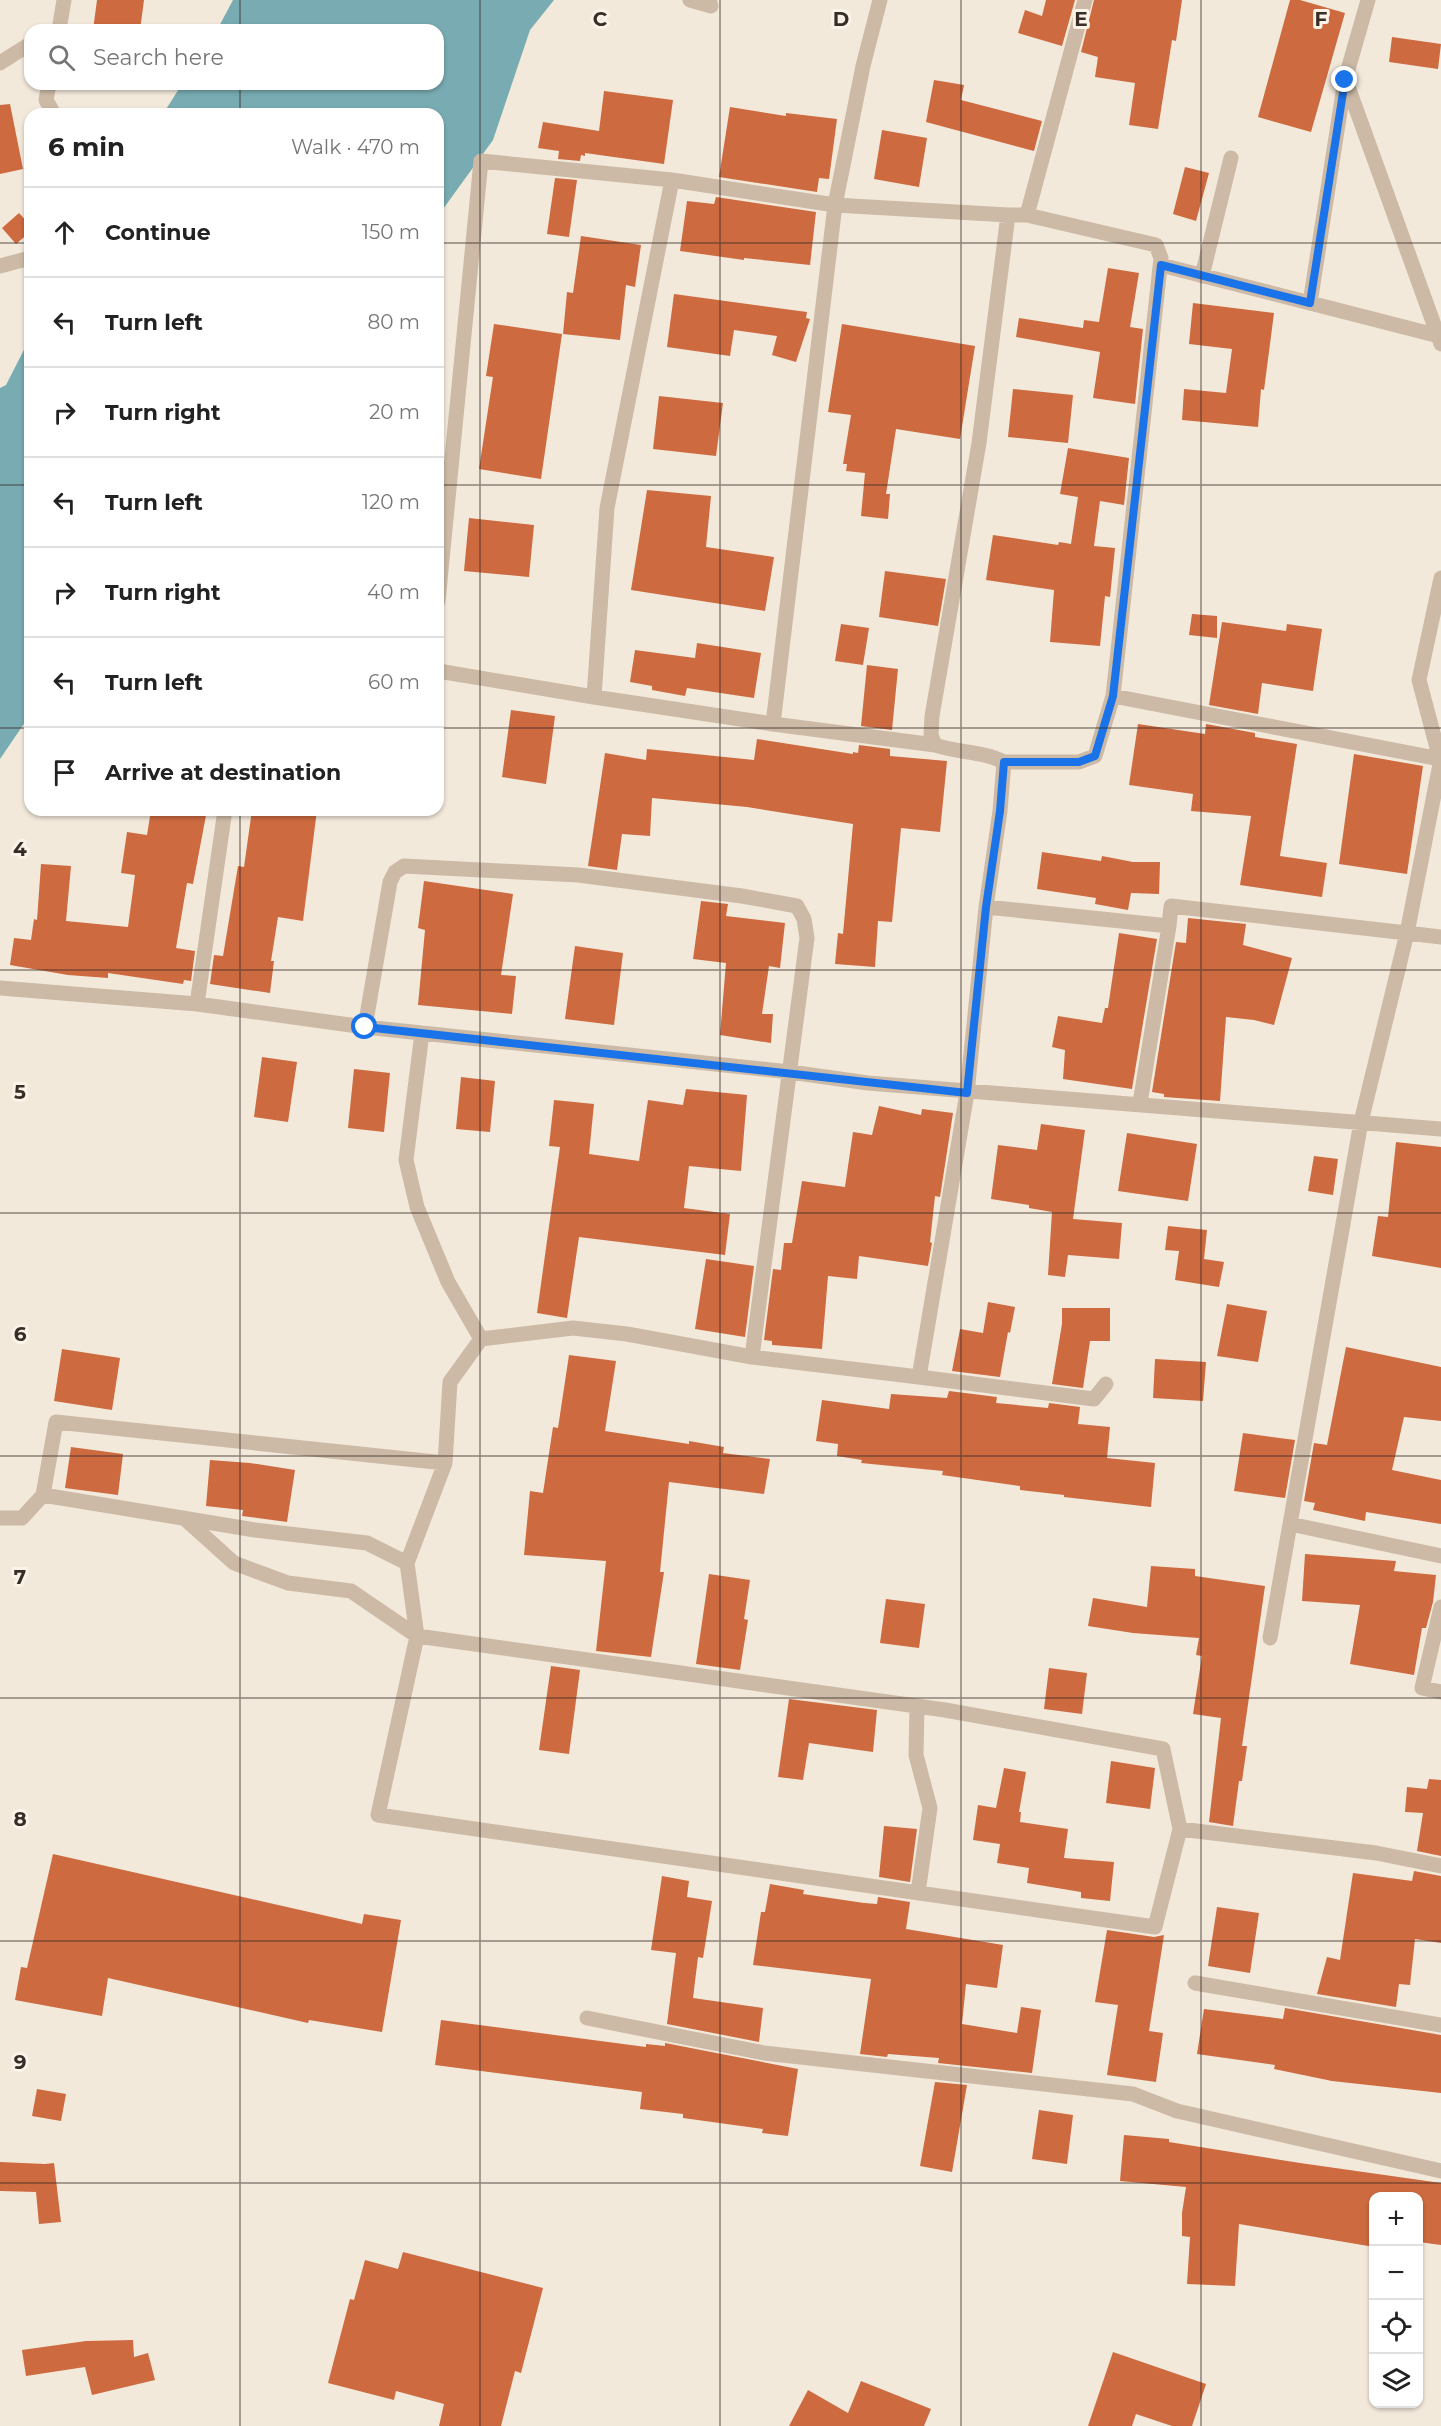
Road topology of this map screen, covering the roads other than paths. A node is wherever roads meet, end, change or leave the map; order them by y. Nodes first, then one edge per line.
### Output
1 (64, 0) edge
2 (690, 0) edge
3 (709, 0) edge
4 (880, 0) edge
5 (1085, 0) edge
6 (1368, 0) edge
7 (58, 24) edge
8 (24, 48) edge
9 (0, 63) edge
10 (1345, 80) junction
11 (48, 90) edge
12 (51, 108) edge
13 (1231, 158) dead end
14 (672, 180) junction
15 (835, 205) junction
16 (1008, 215) junction
17 (1027, 215) junction
18 (24, 260) edge
19 (1161, 265) junction
20 (0, 266) edge
21 (1202, 276) junction
22 (1310, 303) junction
23 (1440, 342) edge
24 (444, 540) edge
25 (1441, 578) edge
26 (444, 672) edge
27 (1113, 696) junction
28 (594, 697) junction
29 (773, 724) junction
30 (935, 745) junction
31 (1440, 759) edge
32 (1004, 762) junction
33 (224, 816) edge
34 (986, 907) junction
35 (1169, 926) junction
36 (1407, 933) junction
37 (1441, 938) edge
38 (0, 988) edge
39 (197, 1004) junction
40 (365, 1027) junction
41 (422, 1034) junction
42 (790, 1072) junction
43 (967, 1093) junction
44 (1140, 1103) junction
45 (1361, 1122) junction
46 (1441, 1129) edge
47 (482, 1339) junction
48 (752, 1357) junction
49 (919, 1377) junction
50 (1106, 1384) dead end
51 (445, 1463) junction
52 (43, 1495) junction
53 (0, 1518) edge
54 (184, 1518) junction
55 (1290, 1524) junction
56 (1441, 1556) edge
57 (407, 1563) junction
58 (1441, 1607) edge
59 (417, 1636) junction
60 (1270, 1638) dead end
61 (1441, 1692) edge
62 (917, 1706) junction
63 (1180, 1829) junction
64 (1441, 1866) edge
65 (918, 1893) junction
66 (1195, 1983) dead end
67 (588, 2018) dead end
68 (1441, 2025) edge
69 (1441, 2171) edge

1 - 7 street
2 - 3 street
4 - 15 street
5 - 17 street
6 - 10 street
8 - 9 street
10 - 22 street
10 - 23 street
11 - 12 street
13 - 21 street
14 - 15 street
14 - 24 street
14 - 28 street
15 - 16 street
15 - 29 street
16 - 17 street
16 - 30 street
17 - 19 street
18 - 20 street
19 - 21 street
19 - 27 street
21 - 22 street
22 - 23 street
25 - 31 street
26 - 28 street
27 - 31 street
27 - 32 street
28 - 29 street
29 - 30 street
30 - 32 street
31 - 36 street
32 - 34 street
33 - 39 street
34 - 35 street
34 - 43 street
35 - 36 street
35 - 44 street
36 - 37 street
36 - 45 street
38 - 39 street
39 - 40 street
40 - 41 street
40 - 42 street
41 - 42 street
41 - 47 street
42 - 43 street
42 - 48 street
43 - 44 street
43 - 49 street
44 - 45 street
45 - 46 street
45 - 55 street
47 - 48 street
47 - 51 street
48 - 49 street
49 - 50 street
51 - 52 street
51 - 57 street
52 - 53 street
52 - 54 street
54 - 57 street
54 - 59 street
55 - 56 street
55 - 60 street
57 - 59 street
58 - 61 street
59 - 62 street
59 - 65 street
62 - 63 street
62 - 65 street
63 - 64 street
63 - 65 street
66 - 68 street
67 - 69 street

